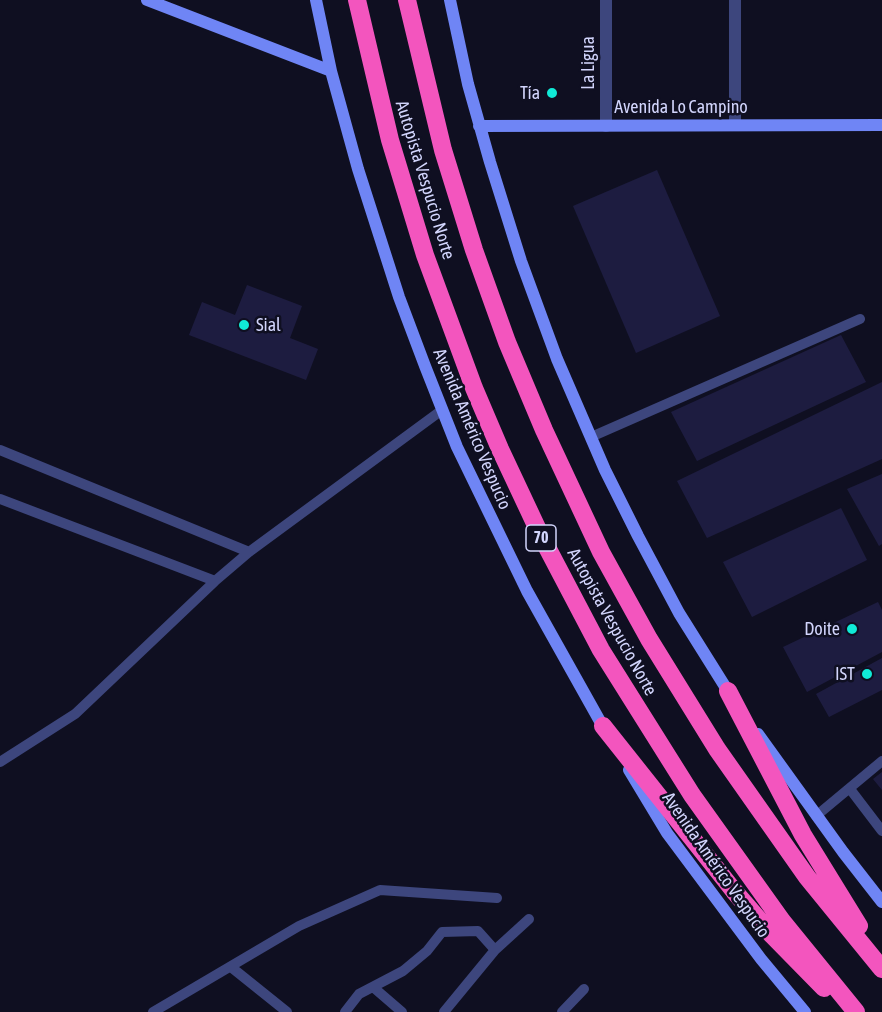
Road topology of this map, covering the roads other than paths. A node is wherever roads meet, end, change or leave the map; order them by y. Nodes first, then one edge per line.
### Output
1 (147, 0) edge
2 (316, 0) edge
3 (357, 0) edge
4 (406, 0) edge
5 (450, 0) edge
6 (606, 0) edge
7 (735, 0) edge
8 (331, 71) junction
9 (735, 125) junction
10 (882, 125) edge
11 (479, 126) junction
12 (606, 126) junction
13 (860, 320) dead end
14 (442, 410) junction
15 (591, 437) junction
16 (0, 450) edge
17 (0, 500) edge
18 (249, 552) junction
19 (215, 581) junction
20 (728, 691) junction
21 (603, 726) junction
22 (882, 761) edge
23 (0, 762) edge
24 (850, 789) junction
25 (816, 816) junction
26 (882, 831) edge
27 (497, 898) dead end
28 (882, 902) edge
29 (529, 919) dead end
30 (495, 950) junction
31 (882, 960) edge
32 (231, 967) junction
33 (882, 969) edge
34 (373, 987) junction
35 (584, 988) dead end
36 (153, 1012) edge
37 (287, 1012) edge
38 (345, 1012) edge
39 (402, 1012) edge
40 (444, 1012) edge
41 (562, 1012) edge
42 (805, 1012) edge
43 (849, 1012) edge
44 (856, 1012) edge

1 - 8 main road
2 - 8 main road, Avenida Américo Vespucio
3 - 44 highway, Autopista Vespucio Norte / 70
4 - 33 highway, Autopista Vespucio Norte
5 - 11 main road
6 - 12 street, La Ligua
7 - 9 street
8 - 14 main road, Avenida Américo Vespucio
9 - 10 main road, Avenida Lo Campino
9 - 12 main road, Avenida Lo Campino
11 - 12 main road, Avenida Lo Campino
11 - 15 main road
13 - 15 lane
14 - 18 lane
14 - 21 main road, Avenida Américo Vespucio
15 - 20 main road
16 - 18 lane
17 - 19 lane
18 - 19 lane
19 - 23 lane
20 - 25 main road
20 - 31 highway
21 - 42 main road, Avenida Américo Vespucio
21 - 43 highway
22 - 24 lane
24 - 25 lane
24 - 26 lane
25 - 28 main road
27 - 32 lane
29 - 30 lane
30 - 34 lane
30 - 40 lane
32 - 36 lane
32 - 37 lane
34 - 38 lane
34 - 39 lane
35 - 41 lane

